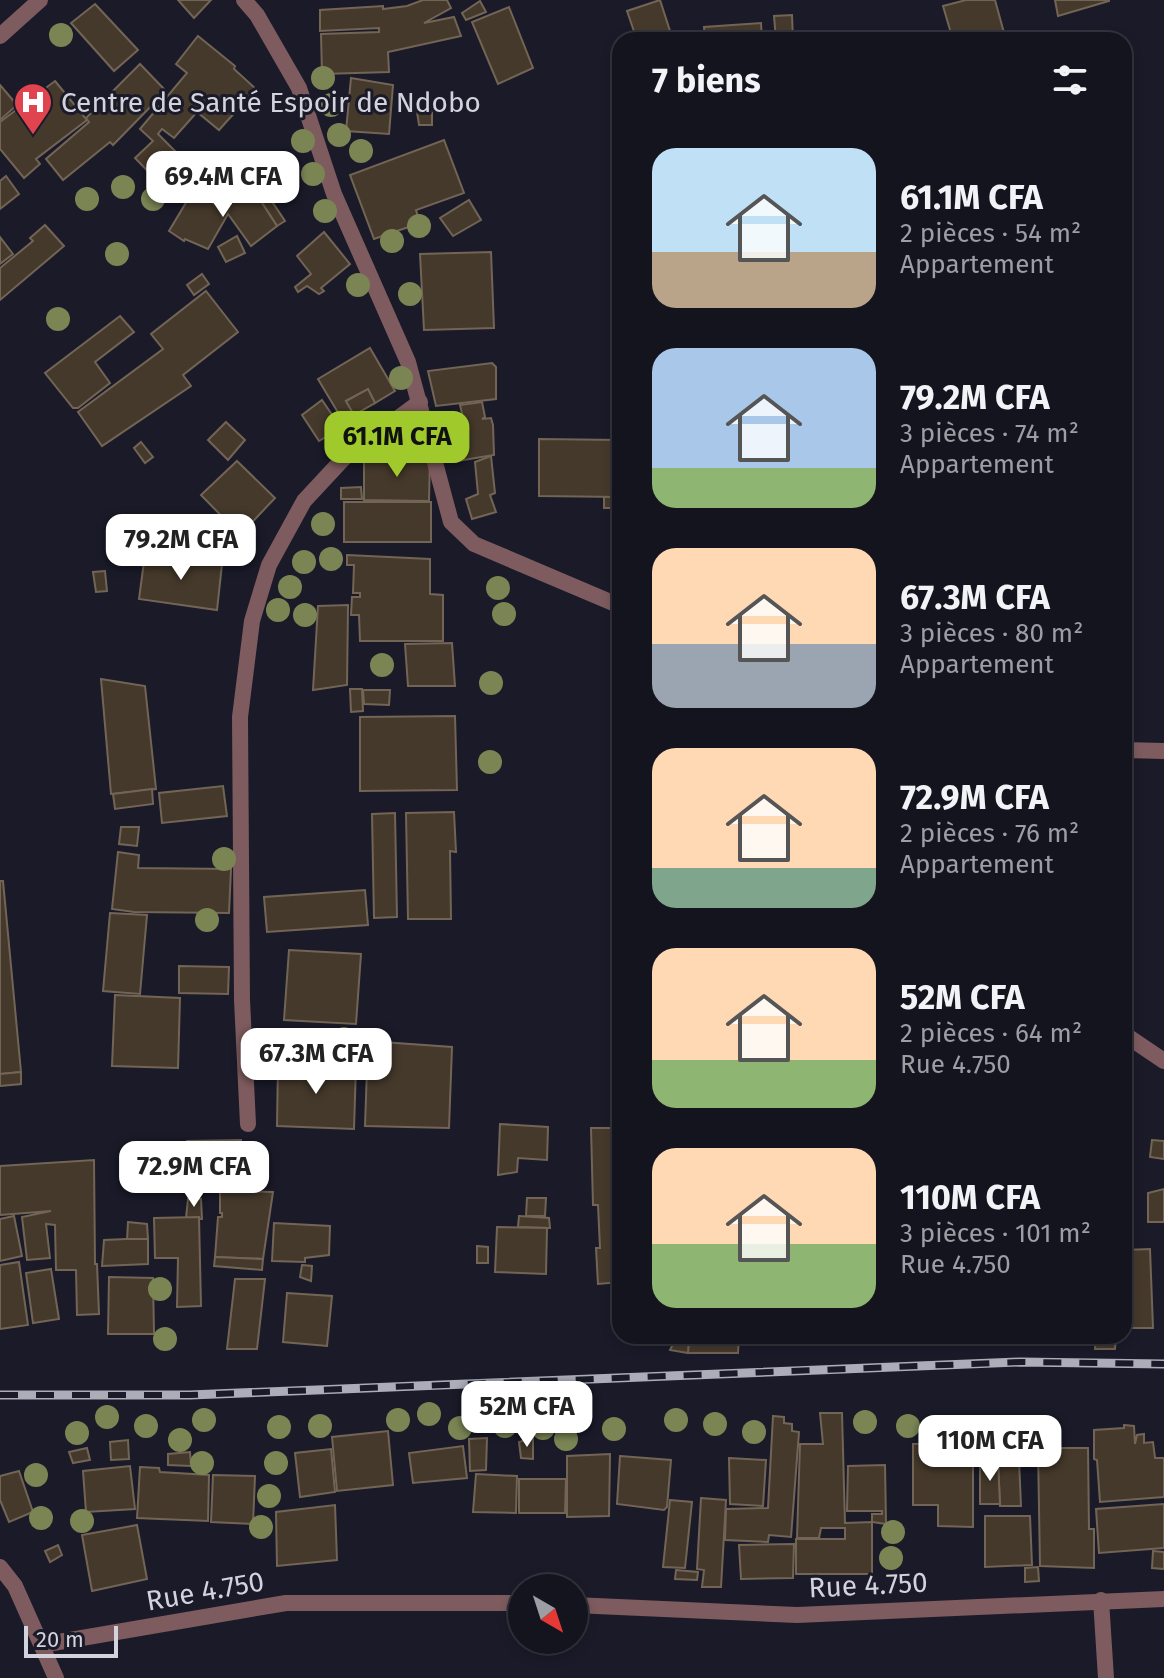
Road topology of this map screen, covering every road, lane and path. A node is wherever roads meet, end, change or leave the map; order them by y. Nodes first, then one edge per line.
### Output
1 (40, 0) edge
2 (244, 0) edge
3 (0, 36) edge
4 (420, 402) junction
5 (612, 603) edge
6 (1132, 750) edge
7 (1164, 751) edge
8 (1132, 1039) edge
9 (1164, 1061) edge
10 (248, 1124) dead end
11 (0, 1567) edge
12 (1164, 1599) edge
13 (1101, 1600) junction
14 (508, 1603) edge
15 (588, 1606) edge
16 (41, 1645) junction
17 (56, 1678) edge
18 (1106, 1678) edge

1 - 3 street
2 - 4 street
4 - 5 street
4 - 10 street
6 - 7 street
8 - 9 street
11 - 16 street
12 - 13 street, Rue 4.750
13 - 15 street, Rue 4.750
13 - 18 street
14 - 16 street, Rue 4.750
16 - 17 street

